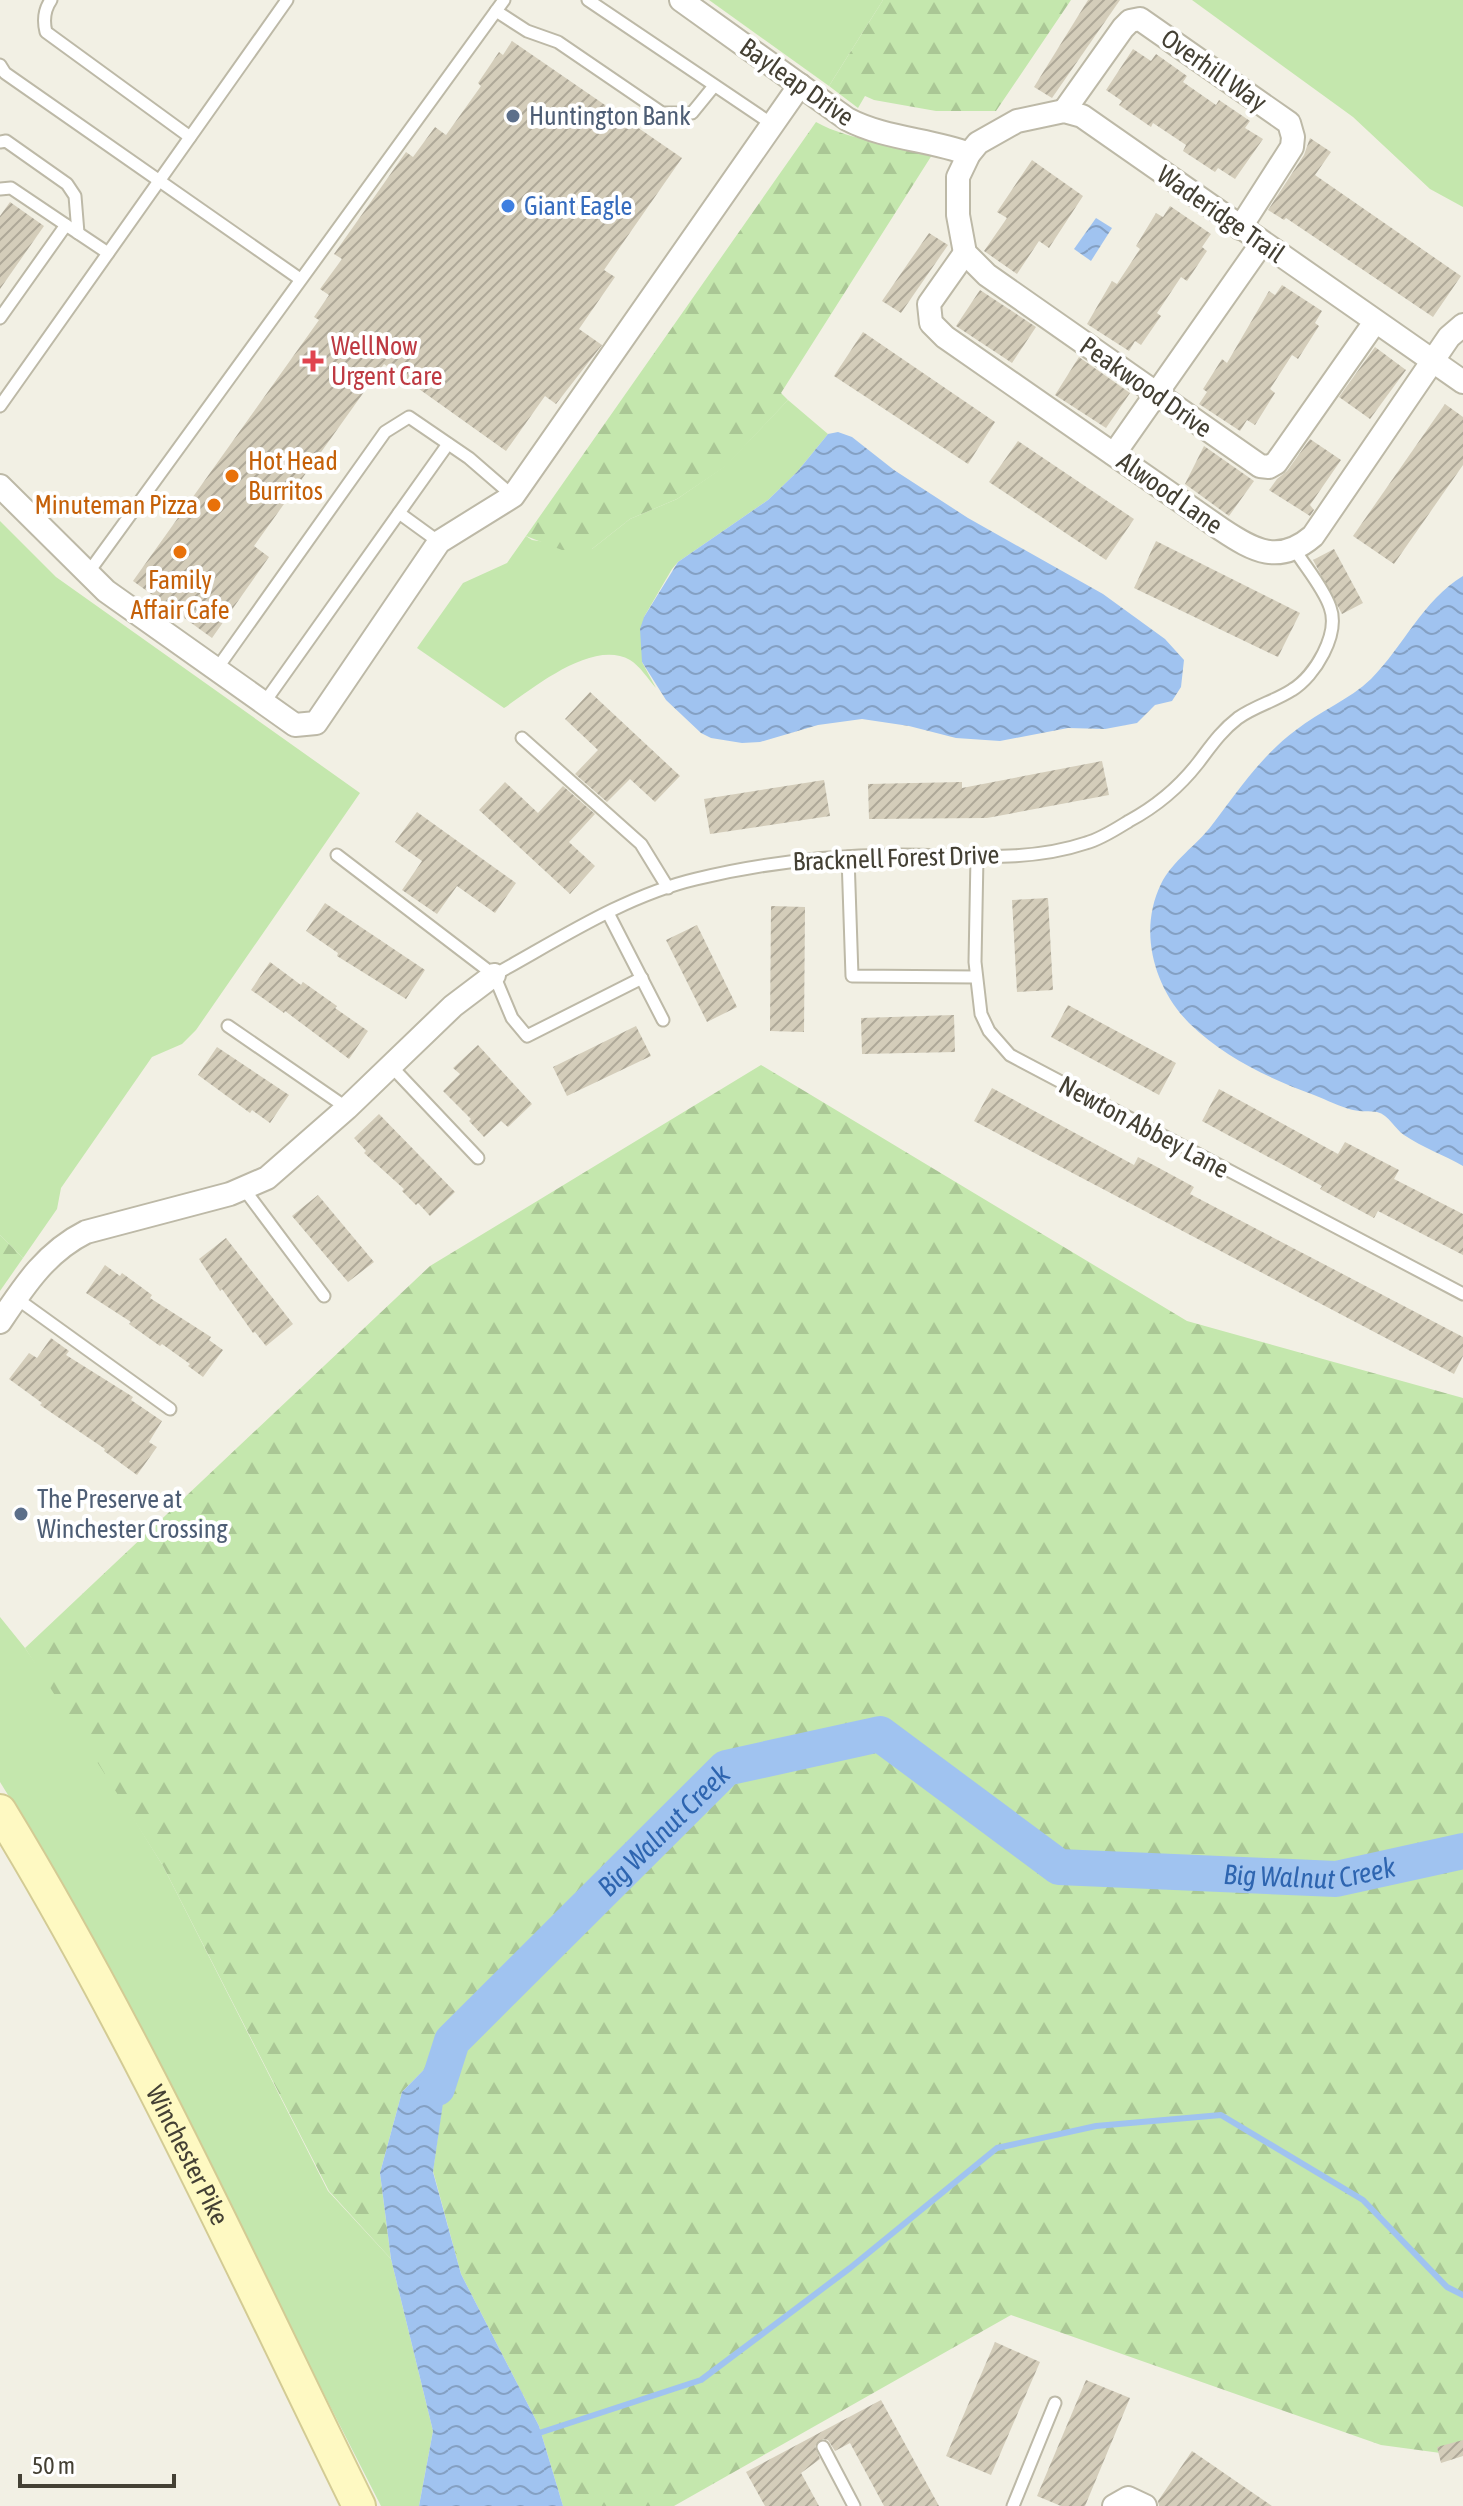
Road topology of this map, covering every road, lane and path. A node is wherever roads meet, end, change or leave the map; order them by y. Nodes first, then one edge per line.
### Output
1 (51, 0) edge
2 (287, 0) edge
3 (504, 0) edge
4 (588, 0) edge
5 (681, 0) edge
6 (496, 11) junction
7 (2, 70) edge
8 (800, 85) junction
9 (714, 86) junction
10 (1064, 111) junction
11 (772, 124) junction
12 (190, 137) junction
13 (0, 142) edge
14 (969, 154) junction
15 (159, 181) junction
16 (0, 189) edge
17 (66, 225) junction
18 (1240, 228) junction
19 (78, 233) junction
20 (1262, 243) junction
21 (108, 253) junction
22 (965, 253) junction
23 (300, 279) junction
24 (0, 318) edge
25 (1375, 322) junction
26 (1463, 325) edge
27 (1433, 361) junction
28 (1463, 382) edge
29 (1157, 393) junction
30 (0, 406) edge
31 (448, 444) junction
32 (1114, 454) junction
33 (0, 486) edge
34 (513, 496) junction
35 (399, 513) junction
36 (439, 542) junction
37 (1295, 550) junction
38 (88, 573) junction
39 (216, 670) junction
40 (264, 703) junction
41 (522, 738) dead end
42 (337, 855) dead end
43 (848, 857) junction
44 (977, 857) junction
45 (668, 888) junction
46 (608, 913) junction
47 (494, 975) junction
48 (976, 977) junction
49 (642, 978) junction
50 (663, 1020) dead end
51 (228, 1026) dead end
52 (391, 1066) junction
53 (347, 1108) junction
54 (478, 1158) dead end
55 (244, 1189) junction
56 (1463, 1294) edge
57 (324, 1296) dead end
58 (16, 1298) junction
59 (0, 1322) edge
60 (170, 1409) dead end
61 (0, 1811) edge
62 (1055, 2403) dead end
63 (823, 2447) dead end
64 (359, 2506) edge
65 (854, 2506) edge
66 (1013, 2506) edge
67 (1114, 2506) edge
68 (1145, 2506) edge

1 - 12 lane
2 - 12 lane
3 - 6 lane
4 - 9 lane
5 - 8 street, Bayleap Drive
6 - 9 lane
6 - 23 lane
7 - 15 lane
8 - 11 street
8 - 14 street, Bayleap Drive
9 - 11 lane
10 - 14 street
10 - 18 street, Waderidge Trail
10 - 18 street, Overhill Way
11 - 34 street
12 - 15 lane
13 - 19 lane
14 - 22 street
15 - 21 lane
15 - 23 lane
16 - 17 lane
17 - 19 lane
17 - 24 lane
18 - 20 street, Waderidge Trail
19 - 21 lane
20 - 25 street, Waderidge Trail
20 - 29 street
21 - 30 lane
22 - 29 street, Peakwood Drive
22 - 32 street, Alwood Lane
23 - 38 lane
25 - 27 street, Waderidge Trail
25 - 29 street, Peakwood Drive
26 - 27 street
27 - 28 street, Waderidge Trail
27 - 37 street
29 - 32 street
31 - 34 lane
31 - 35 lane
31 - 39 lane
32 - 37 street, Alwood Lane
33 - 38 street
34 - 36 street
35 - 36 lane
35 - 40 lane
36 - 40 street
37 - 44 lane, Bracknell Forest Drive
38 - 39 street
39 - 40 street
41 - 45 lane
42 - 47 lane
43 - 44 lane, Bracknell Forest Drive
43 - 45 lane, Bracknell Forest Drive
43 - 48 lane
44 - 48 lane, Newton Abbey Lane
45 - 46 lane, Bracknell Forest Drive
46 - 47 lane, Bracknell Forest Drive
46 - 49 lane
47 - 49 lane
47 - 52 street, Bracknell Forest Drive
48 - 56 lane, Newton Abbey Lane
49 - 50 lane
51 - 53 lane
52 - 53 street, Bracknell Forest Drive
52 - 54 lane
53 - 55 street, Bracknell Forest Drive
55 - 57 lane
55 - 58 street, Bracknell Forest Drive
58 - 59 street, Bracknell Forest Drive
58 - 60 lane
61 - 64 main road, Winchester Pike
62 - 66 lane
63 - 65 lane
67 - 68 street

